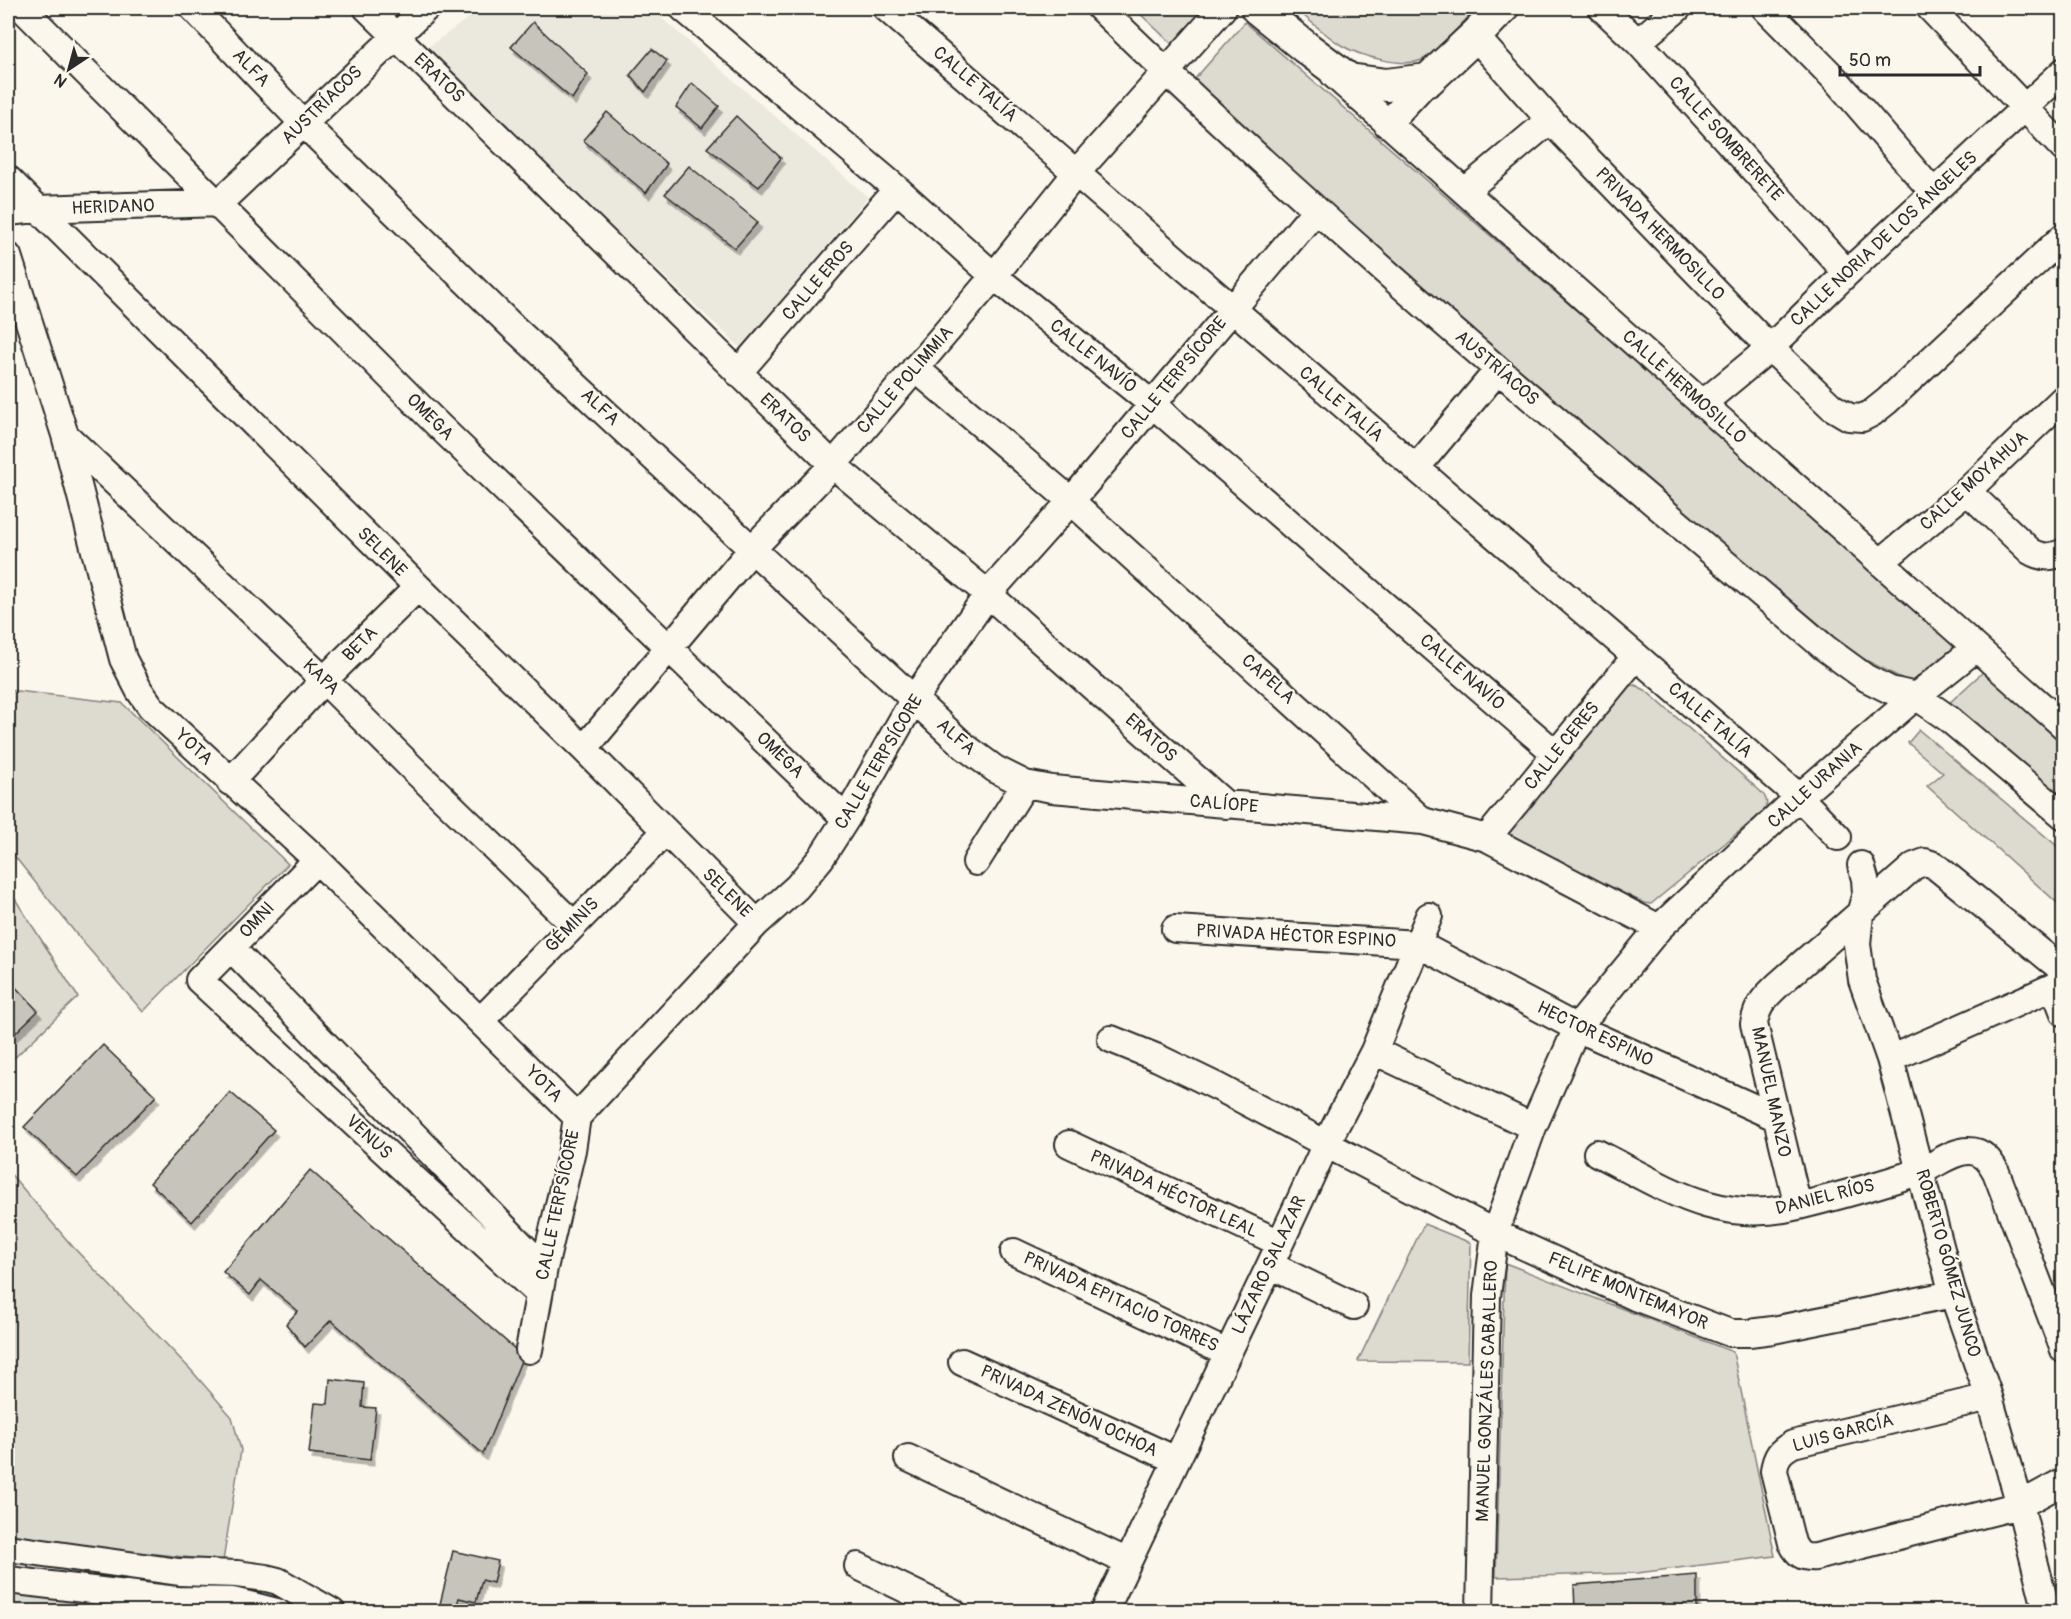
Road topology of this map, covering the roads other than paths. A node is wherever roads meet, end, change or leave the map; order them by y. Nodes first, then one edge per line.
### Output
1 (22, 8) edge
2 (193, 8) edge
3 (368, 8) edge
4 (426, 8) edge
5 (683, 8) edge
6 (886, 8) edge
7 (1100, 8) edge
8 (1223, 8) edge
9 (1257, 8) edge
10 (1502, 8) edge
11 (1602, 8) edge
12 (1678, 8) edge
13 (1765, 8) edge
14 (1930, 8) edge
15 (395, 35) junction
16 (1475, 36) junction
17 (1638, 42) junction
18 (1305, 47) junction
19 (1166, 71) junction
20 (2064, 71) edge
21 (1428, 80) junction
22 (2025, 107) junction
23 (1550, 120) junction
24 (303, 123) junction
25 (1387, 124) junction
26 (2064, 149) edge
27 (1077, 172) junction
28 (8, 179) edge
29 (897, 189) junction
30 (1464, 191) junction
31 (1933, 192) junction
32 (219, 203) junction
33 (37, 209) junction
34 (1316, 210) junction
35 (8, 212) edge
36 (2064, 236) edge
37 (8, 256) edge
38 (1847, 273) junction
39 (994, 276) junction
40 (1233, 310) junction
41 (1770, 348) junction
42 (915, 368) junction
43 (1498, 370) junction
44 (738, 373) junction
45 (2064, 398) edge
46 (1152, 404) junction
47 (1702, 405) junction
48 (65, 435) junction
49 (833, 465) junction
50 (1416, 468) junction
51 (1967, 491) junction
52 (1071, 501) junction
53 (753, 548) junction
54 (2052, 555) edge
55 (1882, 561) junction
56 (417, 587) junction
57 (988, 594) junction
58 (667, 648) junction
59 (1976, 648) junction
60 (1636, 656) junction
61 (324, 680) junction
62 (1916, 696) junction
63 (915, 699) junction
64 (2061, 718) edge
65 (584, 748) junction
66 (1555, 753) junction
67 (230, 782) junction
68 (1025, 784) junction
69 (1799, 797) junction
70 (1226, 805) junction
71 (2064, 816) edge
72 (846, 819) junction
73 (1424, 821) junction
74 (665, 832) junction
75 (1838, 837) dead end
76 (1487, 838) junction
77 (317, 860) junction
78 (976, 862) dead end
79 (1861, 865) dead end
80 (1860, 914) junction
81 (1429, 916) dead end
82 (757, 923) junction
83 (573, 924) junction
84 (1659, 927) junction
85 (1175, 929) dead end
86 (1418, 944) junction
87 (231, 948) junction
88 (199, 980) joint
89 (2060, 980) edge
90 (2064, 1013) edge
91 (481, 1020) junction
92 (1577, 1028) junction
93 (1111, 1039) dead end
94 (1374, 1051) junction
95 (1890, 1059) junction
96 (577, 1117) junction
97 (1775, 1117) junction
98 (1533, 1127) junction
99 (1069, 1144) dead end
100 (1326, 1144) junction
101 (1597, 1152) dead end
102 (1921, 1171) junction
103 (1798, 1206) junction
104 (1495, 1233) junction
105 (1014, 1252) dead end
106 (1275, 1254) junction
107 (544, 1268) junction
108 (539, 1294) junction
109 (1953, 1294) junction
110 (1354, 1306) dead end
111 (529, 1350) dead end
112 (2064, 1350) edge
113 (1227, 1353) junction
114 (962, 1362) dead end
115 (1989, 1398) junction
116 (908, 1458) dead end
117 (1176, 1460) junction
118 (2064, 1481) edge
119 (2020, 1505) junction
120 (8, 1548) edge
121 (1128, 1562) junction
122 (858, 1566) dead end
123 (8, 1580) edge
124 (277, 1611) edge
125 (332, 1611) edge
126 (954, 1611) edge
127 (1104, 1611) edge
128 (1480, 1611) edge
129 (2047, 1611) edge

1 - 32 street, OMEGA
2 - 24 street, ALFA
3 - 15 street, ERATOS
4 - 15 street, AUSTRÍACOS
5 - 29 street, CALLE NAVÍO
6 - 27 street, CALLE TALÍA
7 - 19 street, AUSTRÍACOS
8 - 19 street, CALLE POLIMMIA
9 - 18 main road
10 - 16 main road
11 - 17 street, CALLE SOMBRERETE
12 - 17 street
13 - 31 street
14 - 22 street
15 - 24 street, AUSTRÍACOS
15 - 44 street, ERATOS
16 - 21 main road
16 - 23 street, PRIVADA HERMOSILLO
17 - 38 street, CALLE SOMBRERETE
18 - 21 main road
18 - 25 street, CALLE HERMOSILLO
19 - 27 street, CALLE POLIMMIA
19 - 34 street, AUSTRÍACOS
20 - 22 street, CALLE NORIA DE LOS ÁNGELES
21 - 25 street
22 - 26 street
22 - 31 street, CALLE NORIA DE LOS ÁNGELES
23 - 30 street
23 - 41 street, PRIVADA HERMOSILLO
24 - 32 street, AUSTRÍACOS
24 - 53 street, ALFA
25 - 30 street, CALLE HERMOSILLO
27 - 39 street, CALLE POLIMMIA
27 - 40 street, CALLE TALÍA
28 - 33 street, SELENE
29 - 39 street, CALLE NAVÍO
29 - 44 street, CALLE EROS
30 - 47 street, CALLE HERMOSILLO
31 - 38 street, CALLE NORIA DE LOS ÁNGELES
32 - 33 street, HERIDANO
32 - 58 street, OMEGA
33 - 35 street, HERIDANO
33 - 56 street, SELENE
34 - 40 street, CALLE TERPSÍCORE
34 - 43 street, AUSTRÍACOS
36 - 41 street, PRIVADA HERMOSILLO
37 - 48 street, YOTA
38 - 41 street, CALLE NORIA DE LOS ÁNGELES
39 - 42 street, CALLE POLIMMIA
39 - 46 street, CALLE NAVÍO
40 - 46 street, CALLE TERPSÍCORE
40 - 50 street, CALLE TALÍA
41 - 47 street, CALLE NORIA DE LOS ÁNGELES
42 - 49 street, CALLE POLIMMIA
42 - 52 street, CAPELA
43 - 50 street
43 - 62 street, AUSTRÍACOS
44 - 49 street, ERATOS
45 - 51 street, CALLE MOYAHUA
46 - 52 street, CALLE TERPSÍCORE
46 - 66 street, CALLE NAVÍO
47 - 55 street, CALLE HERMOSILLO
48 - 61 street, KAPA
48 - 67 street, YOTA
49 - 53 street, CALLE POLIMMIA
49 - 57 street, ERATOS
50 - 60 street, CALLE TALÍA
51 - 54 street
51 - 55 street, CALLE MOYAHUA
52 - 57 street, CALLE TERPSÍCORE
52 - 73 street, CAPELA
53 - 58 street, CALLE POLIMMIA
53 - 63 street, ALFA
55 - 59 street, CALLE HERMOSILLO
56 - 61 street, BETA
56 - 65 street, SELENE
57 - 63 street, CALLE TERPSÍCORE
57 - 70 street, ERATOS
58 - 65 street, CALLE POLIMMIA
58 - 72 street, OMEGA
59 - 62 street, CALLE URANIA
59 - 64 street, CALLE HERMOSILLO
60 - 66 street, CALLE CERES
60 - 69 street, CALLE TALÍA
61 - 67 street, BETA
61 - 83 street, KAPA
62 - 69 street, CALLE URANIA
62 - 71 street
63 - 68 street, ALFA
63 - 72 street, CALLE TERPSÍCORE
65 - 74 street, SELENE
66 - 76 street, CALLE CERES
67 - 77 street, YOTA
68 - 70 street, CALÍOPE
68 - 78 street
69 - 75 street, CALLE TALÍA
69 - 84 street, CALLE URANIA
70 - 73 street, CALÍOPE
72 - 82 street, CALLE TERPSÍCORE
73 - 76 street, CAPELA
74 - 82 street, SELENE
74 - 83 street, GÉMINIS
76 - 84 street, CAPELA
77 - 87 street, OMNI
77 - 91 street, YOTA
79 - 80 street, ROBERTO GÓMEZ JUNCO
80 - 89 street, MANUEL MANZO
80 - 95 street, ROBERTO GÓMEZ JUNCO
80 - 97 street, MANUEL MANZO
81 - 86 street, LÁZARO SALAZAR
82 - 96 street, CALLE TERPSÍCORE
83 - 91 street, GÉMINIS
84 - 92 street, MANUEL GONZÁLES CABALLERO
85 - 86 street, PRIVADA HÉCTOR ESPINO
86 - 92 street, HECTOR ESPINO
86 - 94 street, LÁZARO SALAZAR
87 - 88 street, OMNI
87 - 107 street, VENUS
88 - 108 street, VENUS
89 - 90 street
89 - 95 street
91 - 96 street, YOTA
92 - 97 street, HECTOR ESPINO
92 - 98 street, MANUEL GONZÁLES CABALLERO
93 - 100 street, FELIPE MONTEMAYOR
94 - 98 street
94 - 100 street, LÁZARO SALAZAR
95 - 102 street, ROBERTO GÓMEZ JUNCO
96 - 107 street, CALLE TERPSÍCORE
97 - 103 street, MANUEL MANZO
98 - 104 street, MANUEL GONZÁLES CABALLERO
99 - 106 street, PRIVADA HÉCTOR LEAL
100 - 104 street, FELIPE MONTEMAYOR
100 - 106 street, LÁZARO SALAZAR
101 - 103 street, DANIEL RÍOS
102 - 103 street, DANIEL RÍOS
102 - 109 street, ROBERTO GÓMEZ JUNCO
102 - 112 street, DANIEL RÍOS
104 - 109 street, FELIPE MONTEMAYOR
104 - 128 street, MANUEL GONZÁLES CABALLERO
105 - 113 street, PRIVADA EPITACIO TORRES
106 - 110 street, PRIVADA HÉCTOR LEAL
106 - 113 street, LÁZARO SALAZAR
107 - 108 street, CALLE TERPSÍCORE
108 - 111 street, CALLE TERPSÍCORE
109 - 115 street, ROBERTO GÓMEZ JUNCO
113 - 117 street, LÁZARO SALAZAR
114 - 117 street, PRIVADA ZENÓN OCHOA
115 - 119 street, ROBERTO GÓMEZ JUNCO
115 - 119 street, LUIS GARCÍA
116 - 121 street
117 - 121 street, LÁZARO SALAZAR
118 - 119 street
119 - 129 street, ROBERTO GÓMEZ JUNCO
120 - 125 street
121 - 127 street, LÁZARO SALAZAR
122 - 126 street
123 - 124 street

